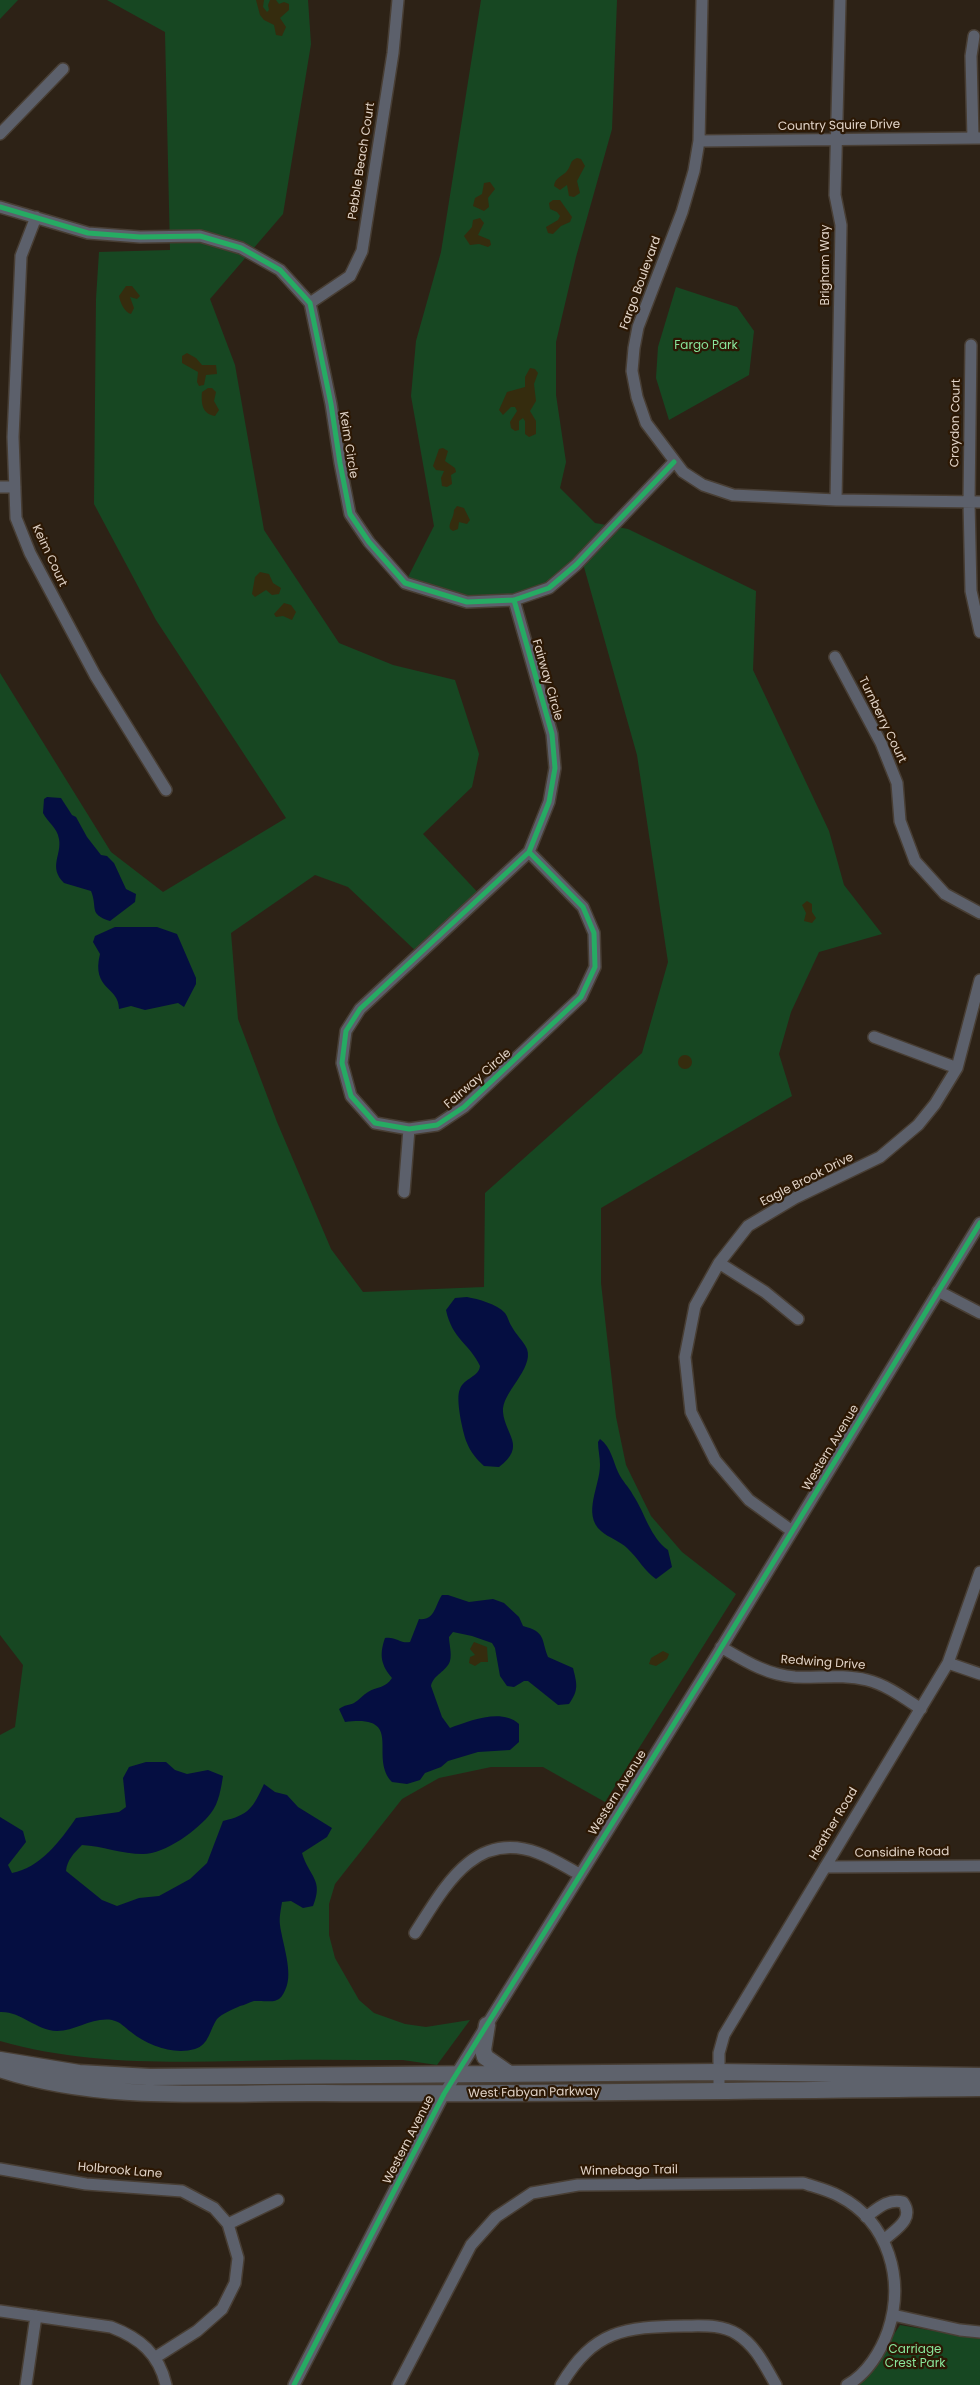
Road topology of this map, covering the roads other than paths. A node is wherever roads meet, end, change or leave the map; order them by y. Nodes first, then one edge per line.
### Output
1 (398, 0) edge
2 (702, 0) edge
3 (840, 0) edge
4 (974, 36) dead end
5 (63, 69) dead end
6 (0, 134) edge
7 (976, 138) edge
8 (837, 139) junction
9 (698, 141) junction
10 (0, 207) edge
11 (36, 217) junction
12 (310, 303) junction
13 (971, 345) dead end
14 (674, 462) junction
15 (0, 487) edge
16 (15, 487) junction
17 (836, 500) junction
18 (974, 502) edge
19 (514, 600) junction
20 (980, 632) edge
21 (835, 657) dead end
22 (166, 790) dead end
23 (529, 852) junction
24 (980, 914) edge
25 (980, 980) edge
26 (874, 1036) dead end
27 (957, 1068) junction
28 (409, 1129) junction
29 (404, 1192) dead end
30 (980, 1222) edge
31 (719, 1263) junction
32 (938, 1291) junction
33 (980, 1314) edge
34 (798, 1319) dead end
35 (792, 1531) junction
36 (980, 1572) edge
37 (721, 1647) junction
38 (948, 1663) junction
39 (980, 1674) edge
40 (921, 1709) junction
41 (980, 1866) edge
42 (824, 1867) junction
43 (579, 1874) junction
44 (415, 1933) dead end
45 (487, 2025) junction
46 (0, 2060) edge
47 (0, 2069) edge
48 (719, 2072) junction
49 (508, 2073) junction
50 (457, 2074) junction
51 (980, 2076) edge
52 (980, 2088) edge
53 (719, 2091) junction
54 (444, 2094) junction
55 (0, 2169) edge
56 (278, 2200) dead end
57 (866, 2217) junction
58 (228, 2224) junction
59 (884, 2240) junction
60 (0, 2311) edge
61 (893, 2315) junction
62 (36, 2316) junction
63 (980, 2332) edge
64 (156, 2358) junction
65 (26, 2385) edge
66 (166, 2385) edge
67 (294, 2385) edge
68 (398, 2385) edge
69 (561, 2385) edge
70 (776, 2385) edge
71 (847, 2385) edge

1 - 12 street, Pebble Beach Court
2 - 9 street, Fargo Boulevard
3 - 8 street, Brigham Way
4 - 7 street
5 - 6 street
7 - 8 street, Country Squire Drive
8 - 9 street, Country Squire Drive
8 - 17 street, Brigham Way
9 - 14 street, Fargo Boulevard
10 - 11 street
11 - 12 street
11 - 16 street, Keim Court
12 - 19 street, Keim Circle
13 - 18 street, Croydon Court
14 - 17 street, Fargo Boulevard
14 - 19 street, Keim Circle
15 - 16 street
16 - 22 street, Keim Court
17 - 18 street, Fargo Boulevard
18 - 20 street
19 - 23 street, Fairway Circle
21 - 24 street, Turnberry Court
23 - 28 street, Fairway Circle
23 - 28 street, Fairway Circle
25 - 27 street, Eagle Brook Drive
26 - 27 street
27 - 31 street, Eagle Brook Drive
28 - 29 street
30 - 32 street, Western Avenue
31 - 34 street
31 - 35 street, Eagle Brook Drive
32 - 33 street
32 - 35 street, Western Avenue
35 - 37 street, Western Avenue
36 - 38 street, Heather Road
37 - 40 street, Redwing Drive
37 - 43 street, Western Avenue
38 - 39 street
38 - 40 street, Heather Road
40 - 42 street, Heather Road
41 - 42 street, Considine Road
42 - 48 street, Heather Road
43 - 44 street
43 - 45 street, Western Avenue
45 - 49 main road
45 - 50 street, Western Avenue
46 - 50 main road, West Fabyan Parkway
47 - 54 main road, West Fabyan Parkway
48 - 49 main road, West Fabyan Parkway
48 - 51 main road, West Fabyan Parkway
48 - 53 street, Heather Road
49 - 50 main road, West Fabyan Parkway
50 - 54 street, Western Avenue
52 - 53 main road, West Fabyan Parkway
53 - 54 main road, West Fabyan Parkway
54 - 67 street, Western Avenue
55 - 58 street, Holbrook Lane
56 - 58 street
57 - 59 street, Winnebago Trail
57 - 59 street
57 - 68 street, Winnebago Trail
58 - 64 street
59 - 61 street, Winnebago Trail
60 - 62 street
61 - 63 street
61 - 71 street, Winnebago Trail
62 - 64 street
62 - 65 street
64 - 66 street
69 - 70 street

